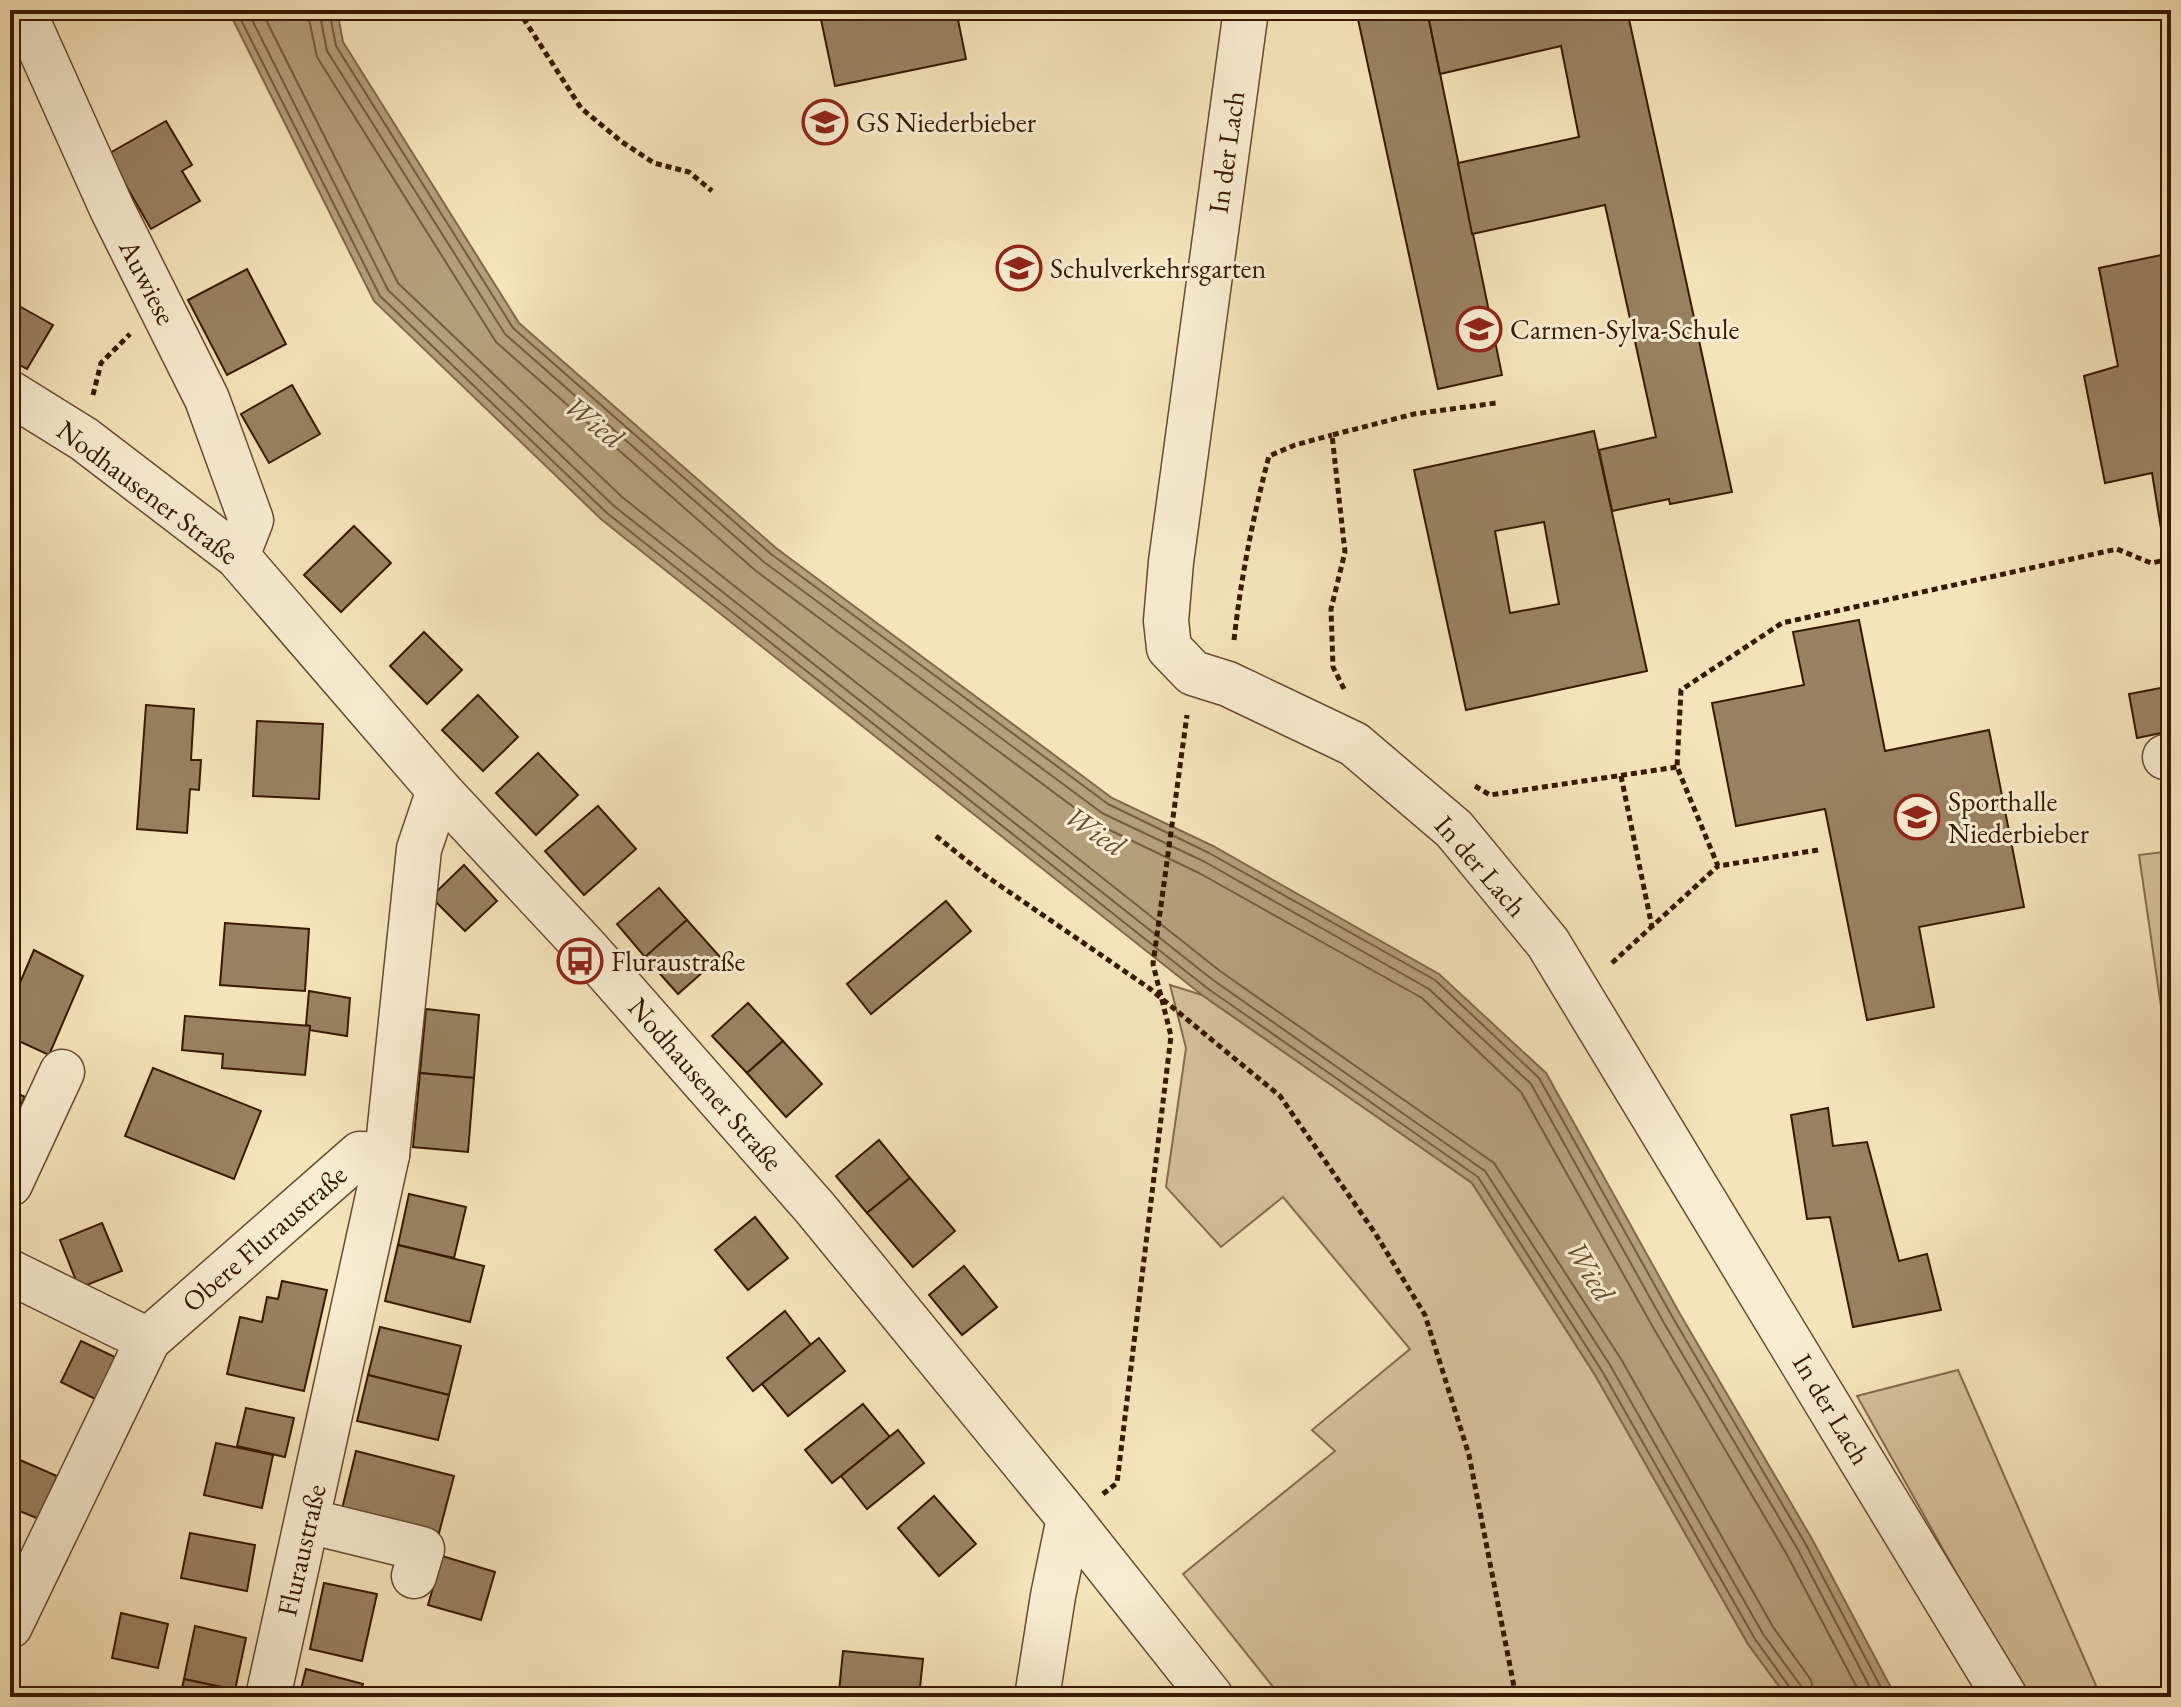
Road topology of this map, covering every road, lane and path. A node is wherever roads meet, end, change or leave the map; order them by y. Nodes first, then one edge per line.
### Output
1 (27, 10) edge
2 (518, 10) edge
3 (1246, 10) edge
4 (712, 191) dead end
5 (162, 309) junction
6 (10, 393) edge
7 (1496, 403) dead end
8 (1332, 435) junction
9 (84, 439) junction
10 (237, 556) junction
11 (2171, 559) edge
12 (1228, 684) junction
13 (1349, 701) dead end
14 (1187, 719) dead end
15 (1677, 767) junction
16 (1621, 776) junction
17 (1463, 779) dead end
18 (439, 790) junction
19 (936, 836) dead end
20 (1818, 850) dead end
21 (1718, 866) junction
22 (1652, 927) junction
23 (1161, 998) junction
24 (1585, 1004) junction
25 (62, 1072) dead end
26 (387, 1155) junction
27 (10, 1184) edge
28 (10, 1272) edge
29 (148, 1340) junction
30 (1069, 1518) junction
31 (308, 1521) junction
32 (414, 1576) dead end
33 (10, 1626) edge
34 (268, 1697) edge
35 (1037, 1697) edge
36 (1211, 1697) edge
37 (1516, 1697) edge
38 (2005, 1697) edge

1 - 5 street, Auwiese
2 - 4 path
3 - 12 street, In der Lach
5 - 9 path
5 - 10 street, Auwiese
6 - 9 street, Nodhausener Straße
7 - 8 path
8 - 12 path
8 - 13 path
9 - 10 street, Nodhausener Straße
10 - 18 street, Nodhausener Straße
11 - 15 path
12 - 24 street, In der Lach
14 - 23 path
15 - 16 path
15 - 21 path
16 - 17 path
16 - 22 path
18 - 26 street, Fluraustraße
18 - 30 street, Nodhausener Straße
19 - 23 path
20 - 21 path
21 - 22 path
22 - 24 path
23 - 30 path
23 - 37 path
24 - 38 street, In der Lach
25 - 27 street
26 - 29 street, Obere Fluraustraße
26 - 31 street, Fluraustraße
28 - 29 street
29 - 33 street, Obere Fluraustraße
30 - 35 street
30 - 36 street, Nodhausener Straße
31 - 32 street
31 - 34 street, Fluraustraße

